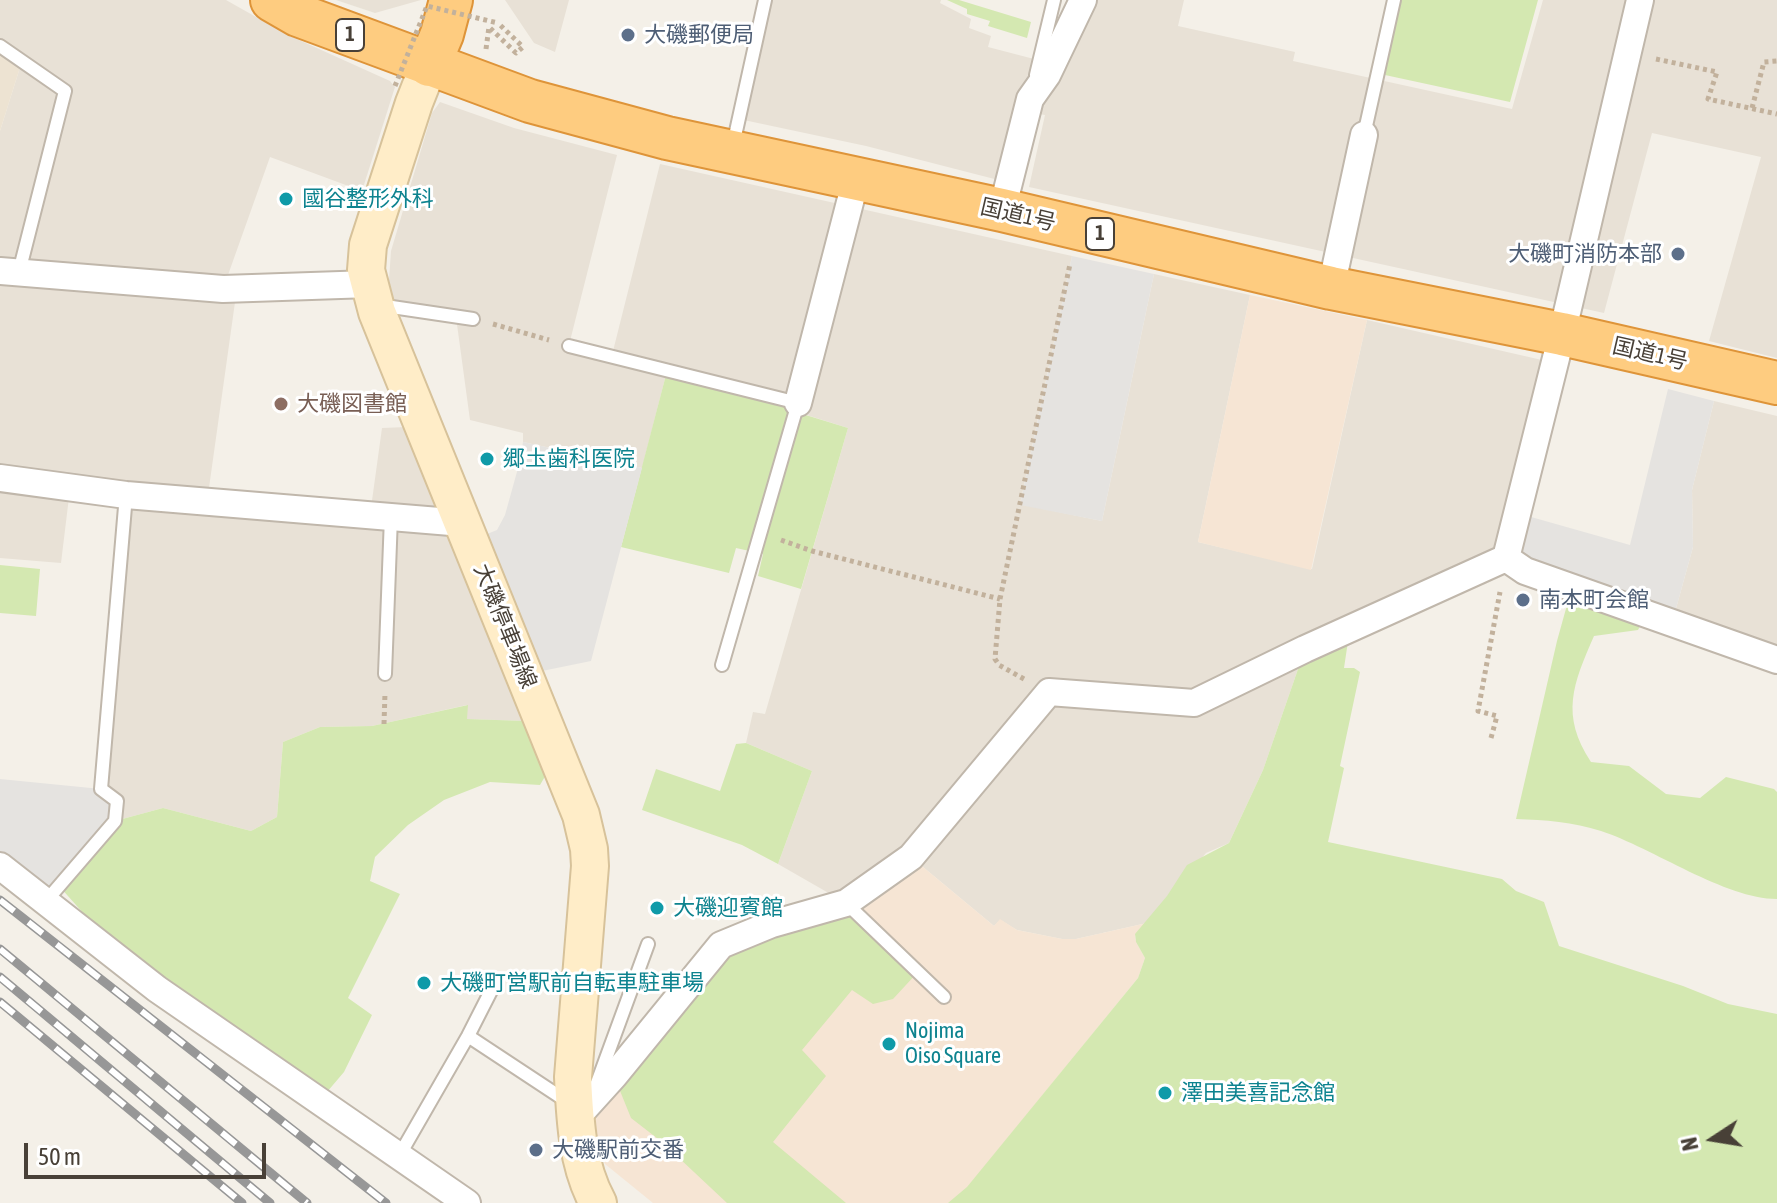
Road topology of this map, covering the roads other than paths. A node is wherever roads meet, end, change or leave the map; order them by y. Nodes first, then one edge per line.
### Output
1 (272, 0) edge
2 (451, 0) edge
3 (765, 0) edge
4 (1054, 0) edge
5 (1083, 0) edge
6 (1394, 0) edge
7 (1640, 0) edge
8 (0, 46) edge
9 (412, 75) junction
10 (1030, 99) junction
11 (1364, 135) joint
12 (732, 152) junction
13 (856, 179) junction
14 (1002, 210) junction
15 (10, 271) edge
16 (1331, 288) junction
17 (374, 298) junction
18 (473, 319) road end
19 (1562, 334) junction
20 (569, 346) road end
21 (1777, 383) edge
22 (798, 403) junction
23 (0, 478) edge
24 (126, 495) junction
25 (391, 517) junction
26 (463, 523) junction
27 (1506, 558) junction
28 (1777, 660) edge
29 (722, 665) dead end
30 (385, 674) road end
31 (0, 866) edge
32 (47, 900) junction
33 (846, 903) junction
34 (648, 944) dead end
35 (496, 981) dead end
36 (944, 997) dead end
37 (468, 1036) junction
38 (581, 1107) junction
39 (399, 1156) junction
40 (467, 1203) edge
41 (598, 1203) edge

1 - 9 highway, 国道1号 / 1
2 - 9 highway
3 - 12 lane
4 - 10 lane
5 - 10 street
6 - 11 lane
7 - 19 street
8 - 15 lane
9 - 12 highway, 国道1号 / 1
9 - 17 main road, 大磯停車場線
10 - 14 street
11 - 16 street
12 - 13 highway, 国道1号 / 1
13 - 14 highway, 国道1号 / 1
13 - 22 street
14 - 16 highway, 国道1号 / 1
15 - 17 street
16 - 19 highway, 国道1号 / 1
17 - 18 lane
17 - 26 main road, 大磯停車場線
19 - 21 highway, 国道1号 / 1
19 - 27 street
20 - 22 lane
22 - 29 lane
23 - 24 street
24 - 25 street
24 - 32 lane
25 - 26 street
25 - 30 lane
26 - 38 main road, 大磯停車場線
27 - 28 street
27 - 33 street
31 - 32 street
32 - 39 street
33 - 36 lane
33 - 38 street
34 - 38 lane
35 - 37 lane
37 - 38 lane
37 - 39 lane
38 - 41 main road, 大磯停車場線
39 - 40 street

